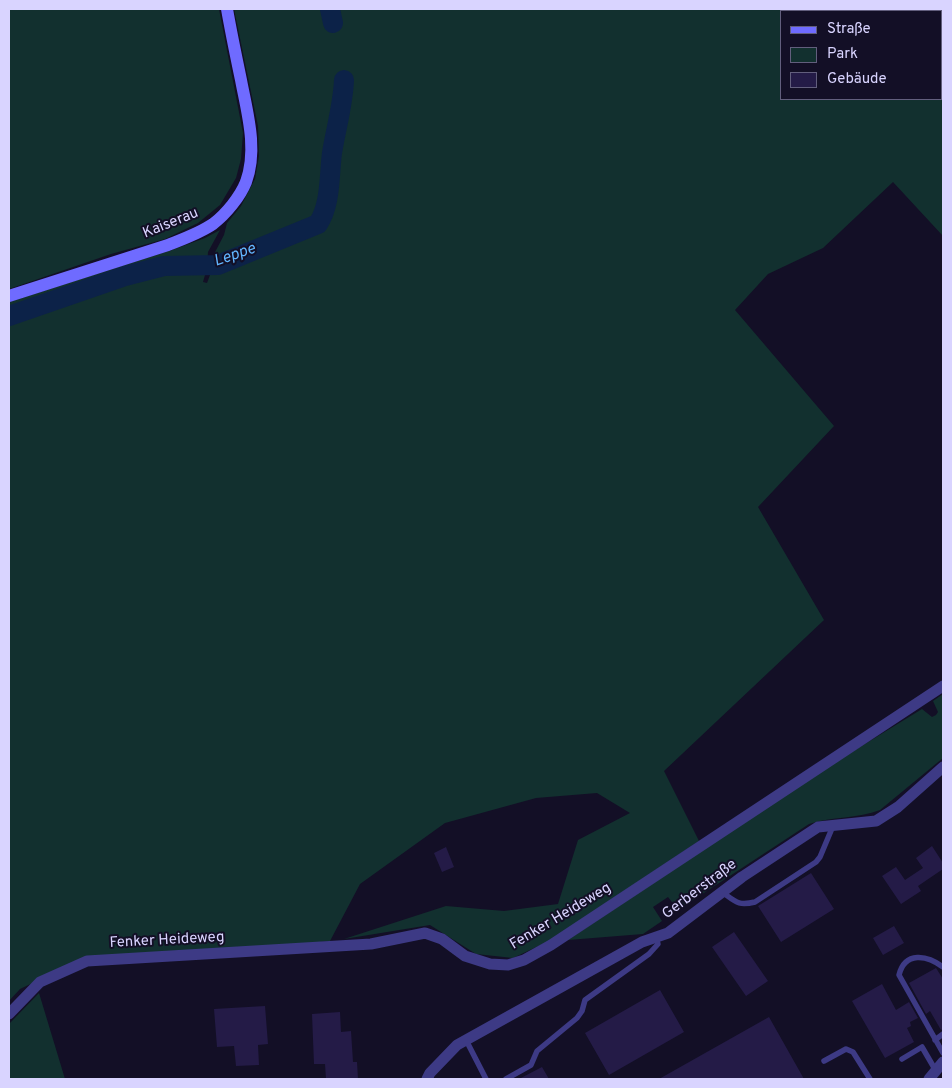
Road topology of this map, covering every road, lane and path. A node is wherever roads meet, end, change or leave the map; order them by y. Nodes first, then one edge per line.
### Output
1 (227, 9) edge
2 (9, 296) edge
3 (943, 686) edge
4 (943, 767) edge
5 (833, 826) junction
6 (722, 892) junction
7 (656, 937) junction
8 (943, 966) edge
9 (9, 1014) edge
10 (943, 1034) edge
11 (466, 1040) junction
12 (935, 1040) junction
13 (943, 1053) edge
14 (902, 1059) dead end
15 (824, 1061) dead end
16 (936, 1071) edge
17 (427, 1079) edge
18 (486, 1079) edge
19 (506, 1079) edge
20 (870, 1079) edge

1 - 2 main road, Kaiserau
3 - 9 street, Fenker Heideweg
4 - 5 street, Gerberstraße
5 - 6 street, Gerberstraße
5 - 6 lane
6 - 7 street, Gerberstraße
7 - 11 street, Gerberstraße
7 - 19 lane
8 - 12 lane
10 - 12 lane
11 - 17 street, Gerberstraße
11 - 18 lane
12 - 13 lane
14 - 16 lane
15 - 20 lane

